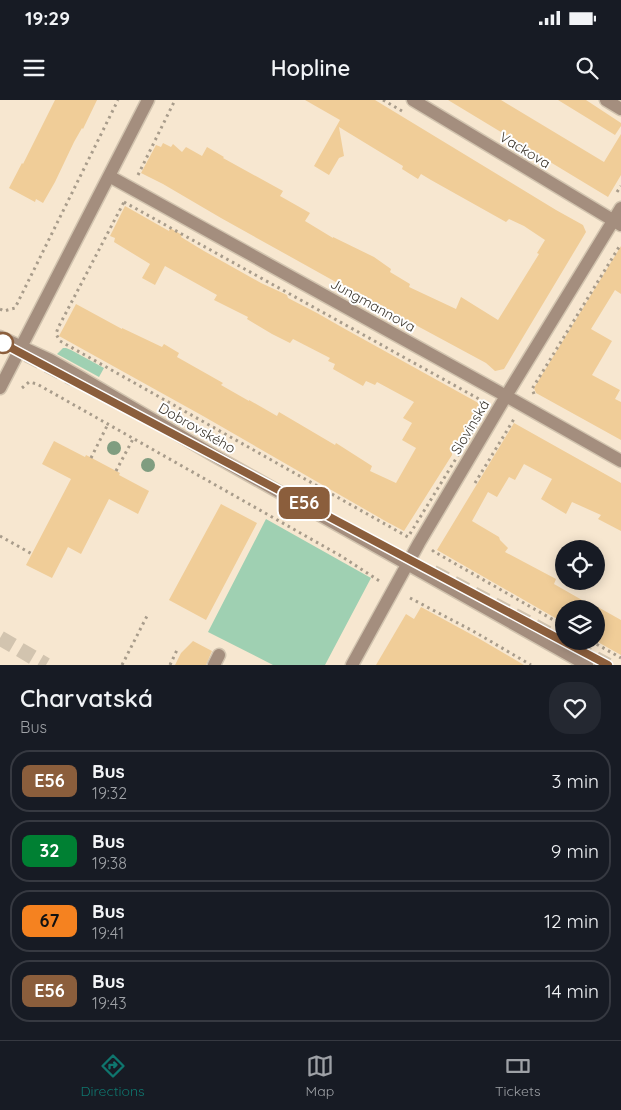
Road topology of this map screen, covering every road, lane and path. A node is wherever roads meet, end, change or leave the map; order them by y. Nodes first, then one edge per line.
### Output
1 (118, 100) edge
2 (148, 100) edge
3 (175, 100) edge
4 (383, 100) edge
5 (413, 100) edge
6 (606, 100) edge
7 (621, 109) edge
8 (406, 114) dead end
9 (109, 176) junction
10 (146, 179) dead end
11 (621, 208) edge
12 (617, 223) edge
13 (621, 246) edge
14 (0, 309) edge
15 (0, 337) edge
16 (21, 347) junction
17 (2, 384) edge
18 (22, 388) dead end
19 (506, 396) junction
20 (536, 397) dead end
21 (108, 424) junction
22 (522, 424) dead end
23 (133, 438) junction
24 (91, 458) dead end
25 (621, 461) edge
26 (116, 471) dead end
27 (474, 485) dead end
28 (0, 536) edge
29 (408, 537) joint
30 (438, 543) dead end
31 (32, 554) dead end
32 (407, 564) junction
33 (385, 584) dead end
34 (410, 598) dead end
35 (147, 616) dead end
36 (555, 621) edge
37 (605, 649) edge
38 (177, 650) dead end
39 (621, 658) edge
40 (122, 665) edge
41 (170, 665) edge
42 (352, 665) edge
43 (531, 665) edge
44 (587, 665) edge

1 - 14 path
2 - 9 street
3 - 10 path
4 - 8 path
5 - 12 street, Vackova
6 - 7 street
9 - 16 street
9 - 19 street, Jungmannova
11 - 12 street, Slovinská
12 - 19 street, Slovinská
13 - 20 path
15 - 16 street, Dobrovského
16 - 17 street
16 - 32 street, Dobrovského
18 - 21 path
19 - 25 street, Jungmannova
19 - 32 street, Slovinská
21 - 23 path
21 - 24 path
22 - 27 path
23 - 26 path
23 - 33 path
28 - 31 path
29 - 29 path
30 - 36 path
32 - 42 street, Slovinská
32 - 44 street, Dobrovského
34 - 43 path
35 - 40 path
37 - 39 path
38 - 41 path

